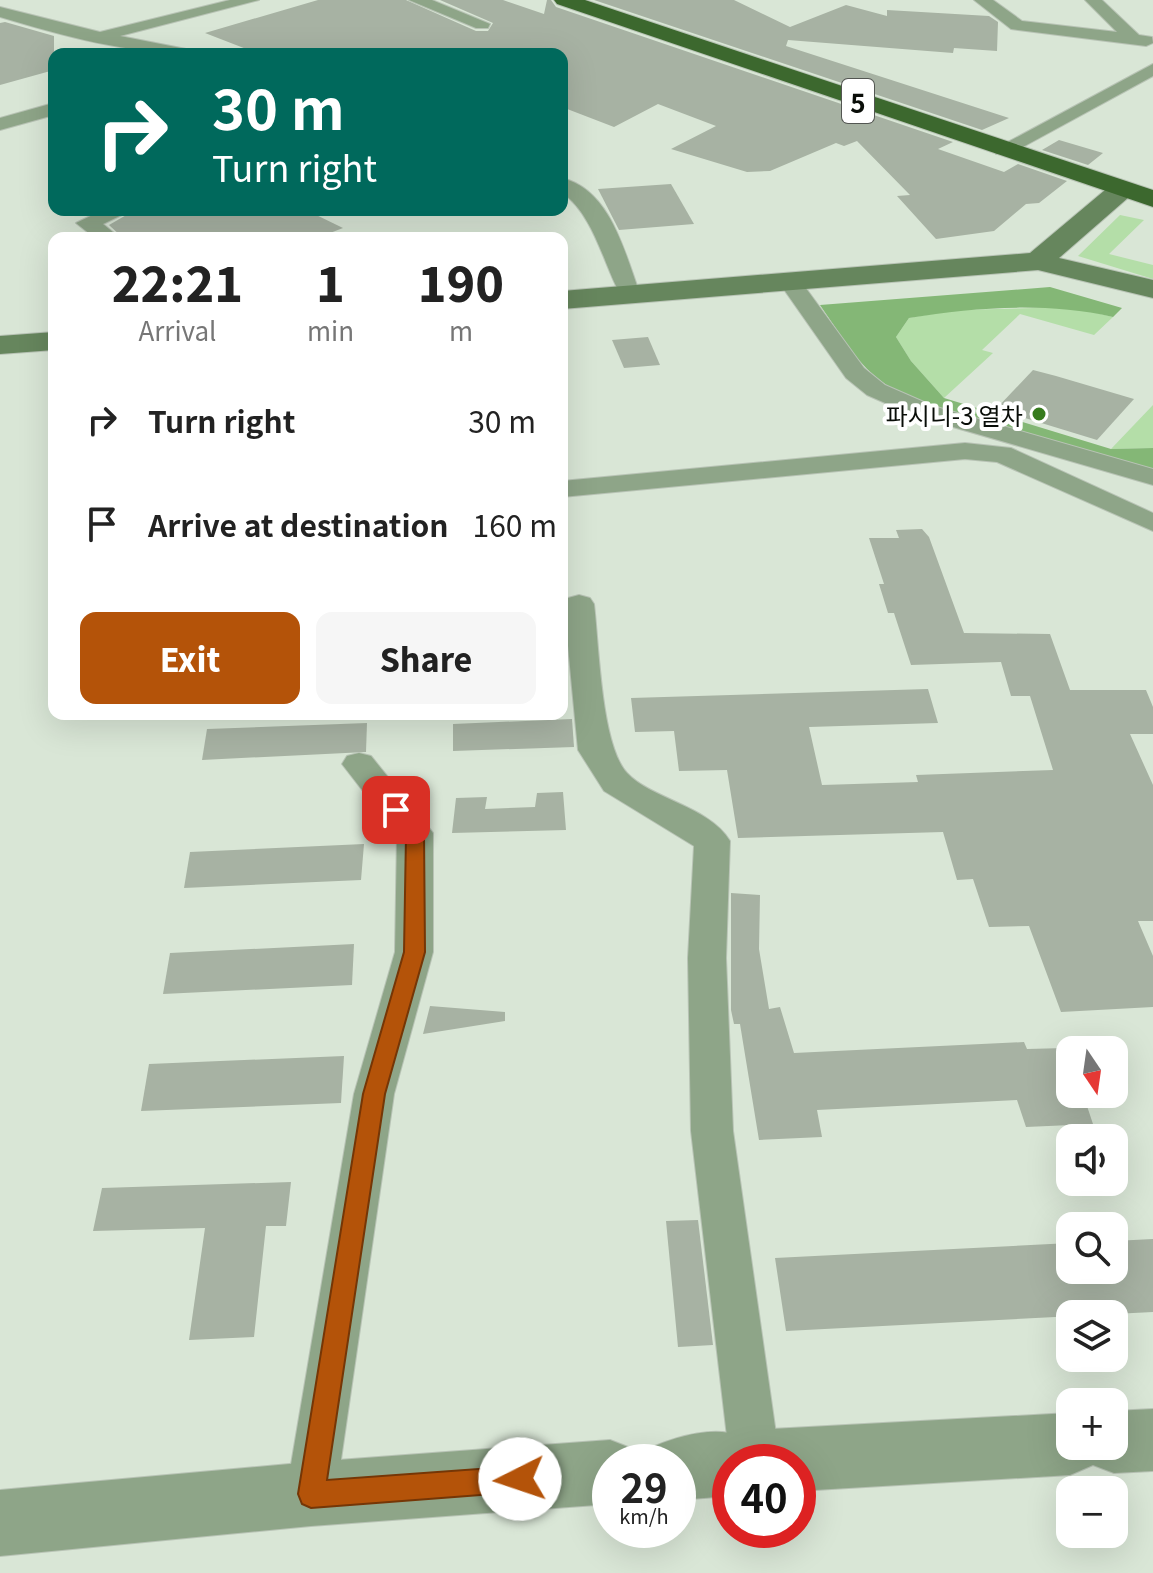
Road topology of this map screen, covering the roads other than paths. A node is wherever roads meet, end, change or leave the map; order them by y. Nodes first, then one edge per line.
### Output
1 (251, 0) edge
2 (417, 0) edge
3 (564, 0) edge
4 (982, 0) edge
5 (1093, 0) edge
6 (129, 8) dead end
7 (0, 12) edge
8 (147, 24) junction
9 (482, 24) dead end
10 (99, 36) junction
11 (1146, 41) edge
12 (157, 48) edge
13 (1153, 69) edge
14 (48, 111) edge
15 (0, 124) edge
16 (1003, 150) junction
17 (568, 187) edge
18 (1120, 191) junction
19 (1153, 199) edge
20 (106, 216) edge
21 (100, 232) edge
22 (1038, 261) junction
23 (789, 281) junction
24 (1153, 289) edge
25 (629, 294) junction
26 (568, 299) edge
27 (48, 341) edge
28 (0, 345) edge
29 (1153, 477) edge
30 (568, 488) edge
31 (1153, 523) edge
32 (579, 604) dead end
33 (359, 764) dead end
34 (1153, 1440) edge
35 (1128, 1441) edge
36 (752, 1444) edge
37 (1056, 1445) edge
38 (816, 1458) edge
39 (592, 1473) edge
40 (311, 1494) junction
41 (0, 1523) edge

1 - 8 street
2 - 9 street
3 - 16 highway, 5
4 - 11 street
5 - 11 street
6 - 8 street
7 - 10 street
8 - 10 street
10 - 12 street
13 - 16 street
14 - 15 street
16 - 18 highway, 5
17 - 25 street
18 - 19 highway, 5
18 - 22 main road
20 - 21 street
22 - 23 main road
22 - 24 main road
23 - 25 main road
23 - 29 street
25 - 26 main road
27 - 28 main road
30 - 31 street
32 - 36 street
33 - 40 street
34 - 35 street
37 - 38 street
39 - 40 street
40 - 41 street

